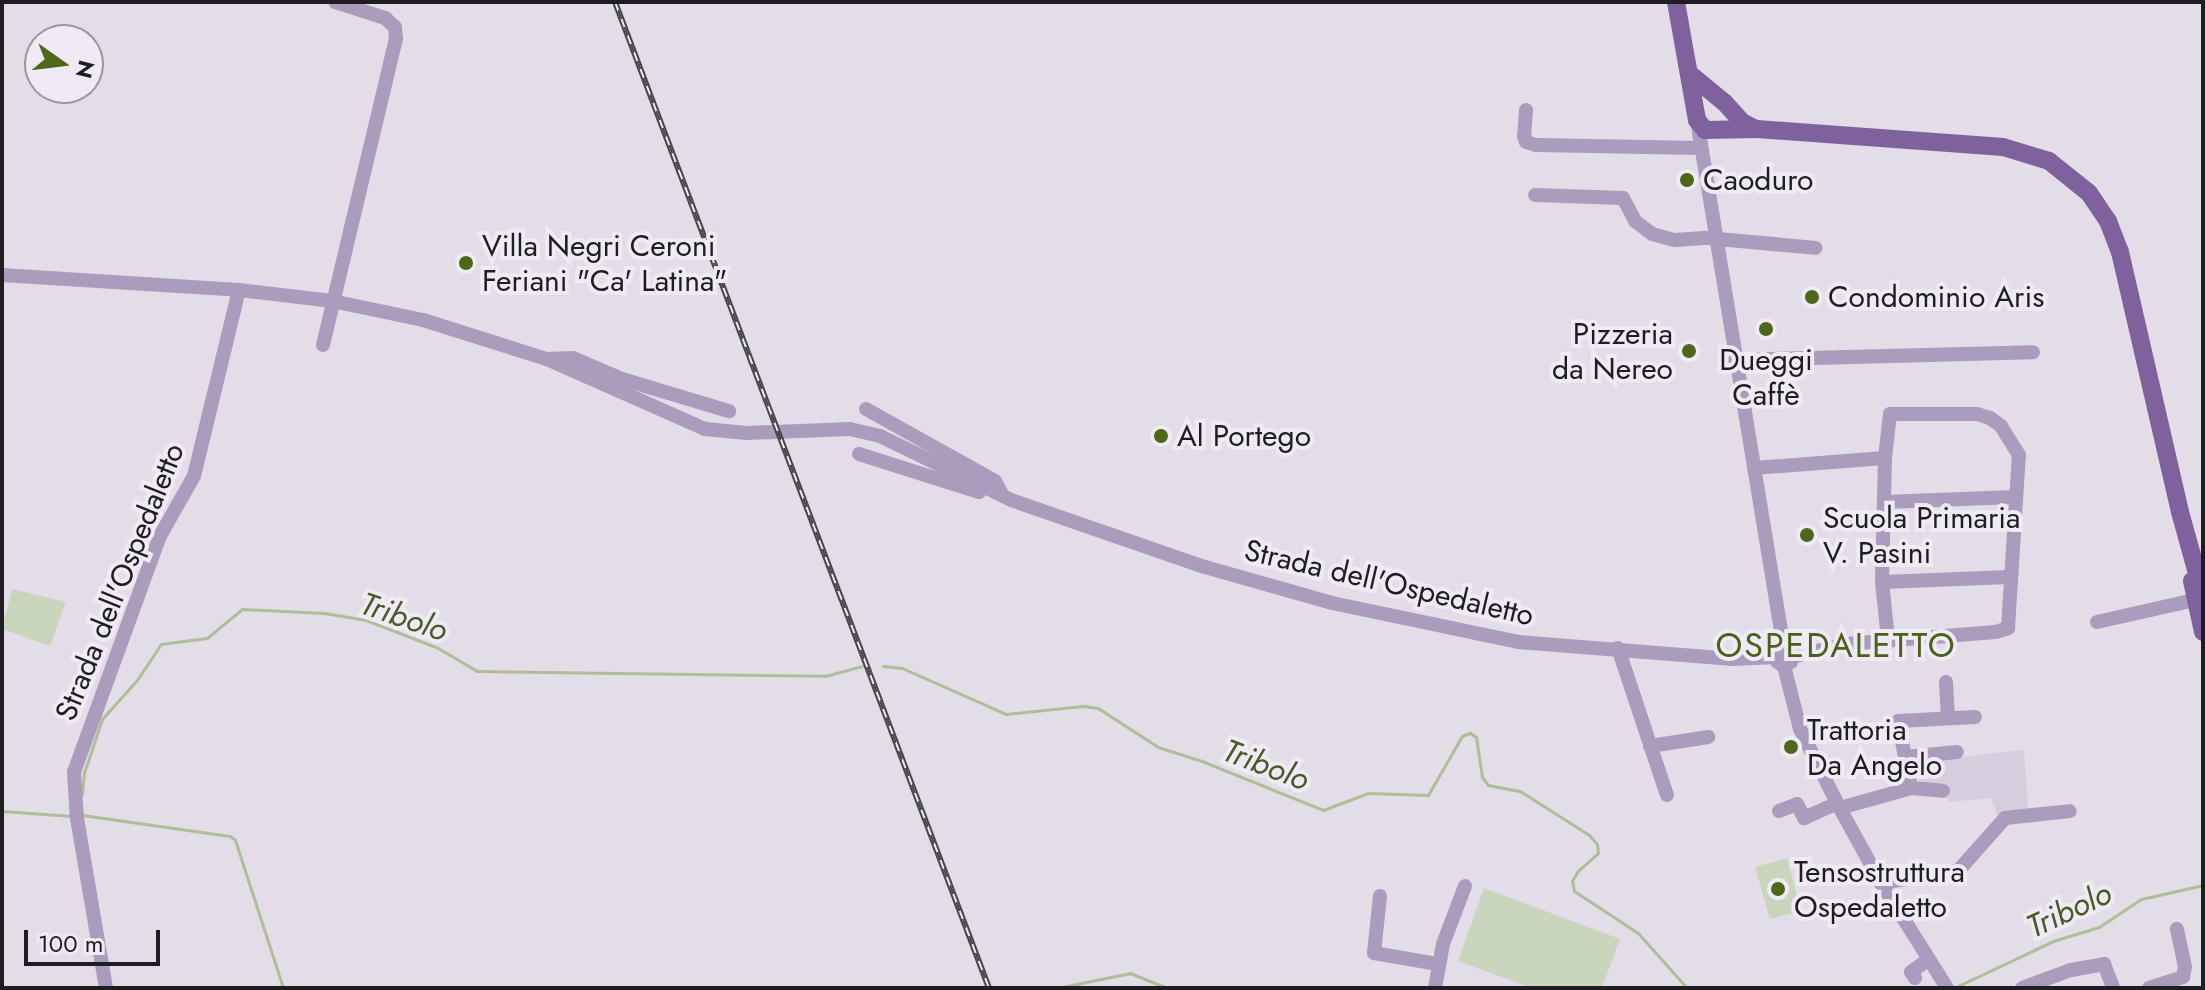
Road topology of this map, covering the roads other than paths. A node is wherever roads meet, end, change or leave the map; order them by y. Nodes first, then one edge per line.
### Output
1 (335, 2) edge
2 (1676, 2) edge
3 (1689, 73) junction
4 (1723, 104) junction
5 (1526, 110) dead end
6 (1697, 116) junction
7 (1757, 129) junction
8 (1718, 130) junction
9 (1702, 150) junction
10 (1535, 195) dead end
11 (1715, 239) junction
12 (1816, 248) dead end
13 (2, 275) edge
14 (239, 290) junction
15 (332, 301) junction
16 (323, 345) dead end
17 (2033, 352) dead end
18 (547, 359) junction
19 (1735, 360) junction
20 (866, 409) dead end
21 (729, 411) dead end
22 (859, 454) dead end
23 (1885, 458) junction
24 (1754, 468) junction
25 (1000, 495) junction
26 (2014, 497) junction
27 (1885, 502) junction
28 (2010, 577) junction
29 (1882, 582) junction
30 (2199, 607) edge
31 (2097, 622) dead end
32 (2203, 632) edge
33 (1888, 639) junction
34 (1618, 648) junction
35 (1784, 657) junction
36 (1946, 682) dead end
37 (1975, 717) dead end
38 (1948, 718) junction
39 (1708, 737) dead end
40 (1650, 746) junction
41 (1957, 752) dead end
42 (1905, 757) junction
43 (1911, 788) junction
44 (1943, 791) dead end
45 (1667, 795) dead end
46 (1839, 805) junction
47 (1779, 811) dead end
48 (2070, 811) dead end
49 (1881, 883) junction
50 (1465, 886) dead end
51 (1380, 896) dead end
52 (2177, 929) dead end
53 (1929, 959) junction
54 (1438, 964) junction
55 (1909, 977) dead end
56 (106, 988) edge
57 (1435, 988) edge
58 (1947, 988) edge
59 (2022, 988) edge
60 (2113, 988) edge
61 (2149, 988) edge

1 - 15 street
2 - 3 main road
3 - 4 main road
3 - 6 main road
4 - 6 main road
4 - 7 main road
4 - 8 main road
5 - 9 street
6 - 8 main road
6 - 9 street
7 - 8 main road
7 - 30 main road
8 - 9 street
9 - 11 street
10 - 11 street
11 - 12 street
11 - 19 street
13 - 14 street, Strada dell'Ospedaletto
14 - 15 street, Strada dell'Ospedaletto
14 - 56 street, Strada dell'Ospedaletto
15 - 16 street
15 - 18 street, Strada dell'Ospedaletto
17 - 19 street
18 - 21 street, Strada dell'Ospedaletto
18 - 25 street, Strada dell'Ospedaletto
19 - 24 street
20 - 25 street, Strada dell'Ospedaletto
22 - 25 street, Strada dell'Ospedaletto
23 - 24 street
23 - 26 street
23 - 27 street
24 - 35 street
25 - 34 street, Strada dell'Ospedaletto
26 - 27 street
26 - 28 street
27 - 29 street
28 - 29 street
28 - 33 street, Strada dell'Ospedaletto
29 - 33 street
30 - 31 street
30 - 32 main road
33 - 35 street, Strada dell'Ospedaletto
34 - 35 street, Strada dell'Ospedaletto
34 - 40 street
35 - 46 street
36 - 38 street
37 - 38 street
38 - 42 street
39 - 40 street
40 - 45 street
41 - 42 street
42 - 43 street
43 - 44 street
43 - 46 street
46 - 47 street
46 - 49 street
48 - 49 street
49 - 53 street
50 - 54 street
51 - 54 street
52 - 61 street
53 - 55 street
53 - 58 street
54 - 57 street
59 - 60 street

